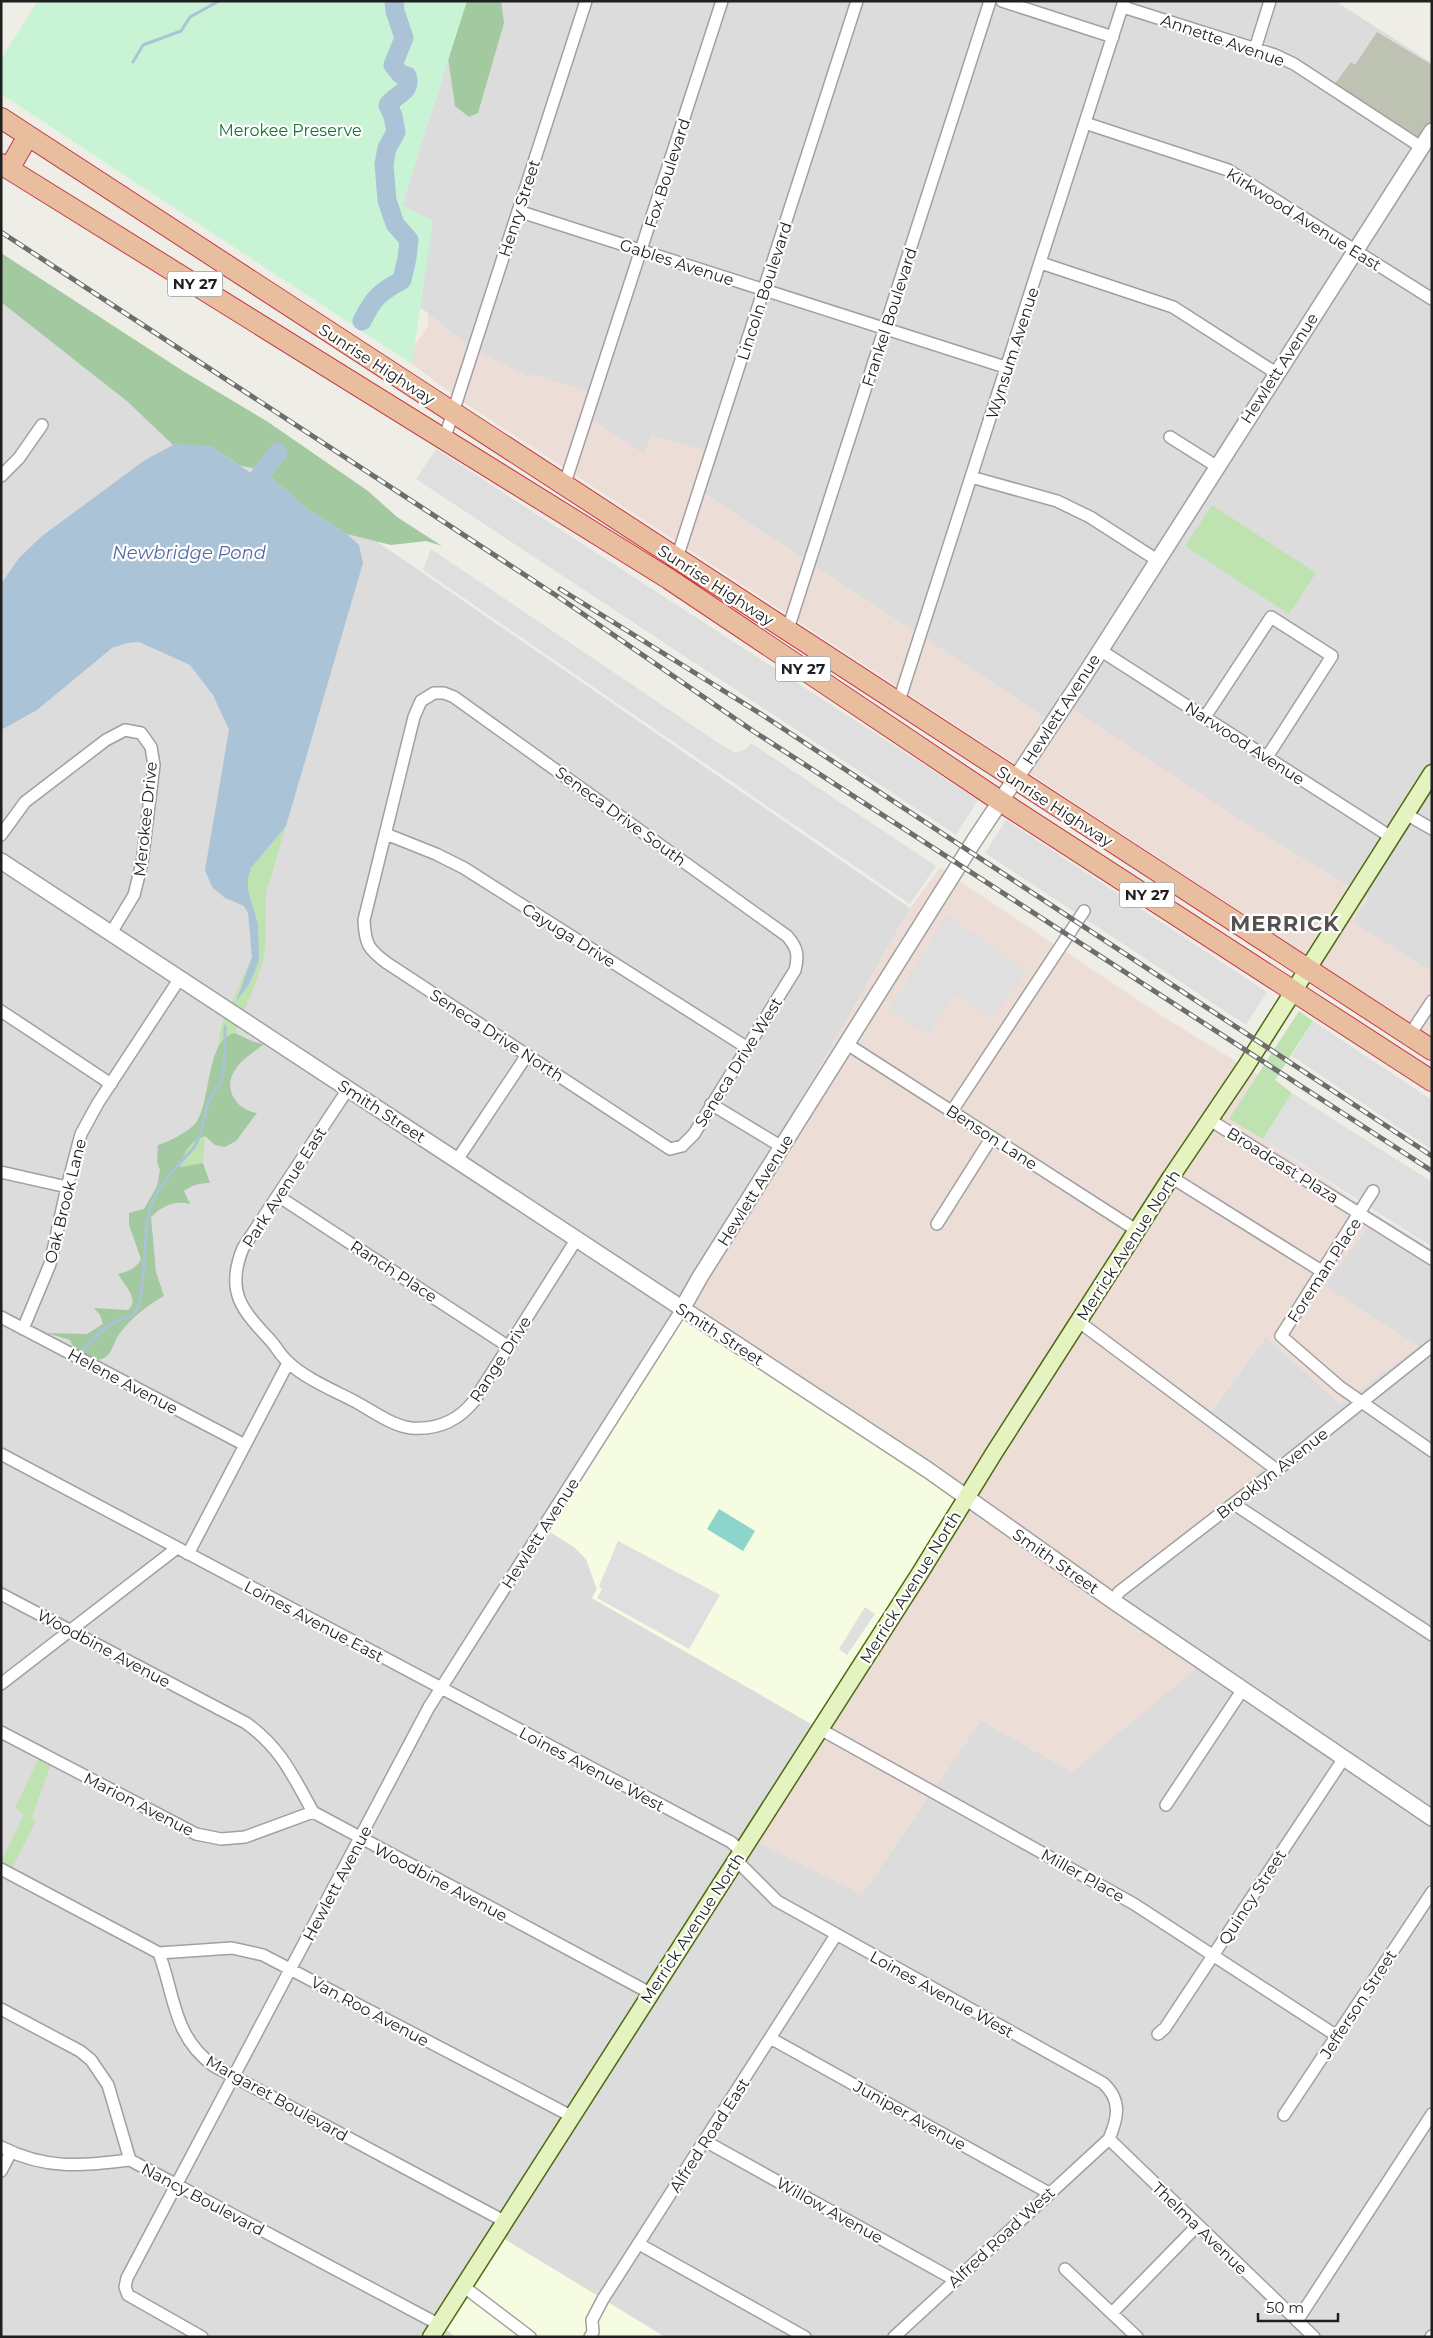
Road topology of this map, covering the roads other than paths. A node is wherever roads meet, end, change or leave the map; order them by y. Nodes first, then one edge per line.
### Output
1 (586, 1) edge
2 (722, 1) edge
3 (857, 1) edge
4 (990, 1) edge
5 (1002, 1) edge
6 (1270, 1) edge
7 (1123, 4) edge
8 (1113, 37) junction
9 (1255, 49) junction
10 (1, 118) edge
11 (1086, 124) junction
12 (1432, 131) edge
13 (28, 136) junction
14 (1421, 147) junction
15 (5, 167) edge
16 (518, 211) junction
17 (642, 250) junction
18 (1355, 250) junction
19 (1041, 263) junction
20 (764, 289) junction
21 (1432, 299) edge
22 (885, 328) junction
23 (1008, 368) junction
24 (1276, 374) junction
25 (452, 414) junction
26 (42, 425) dead end
27 (1170, 437) dead end
28 (444, 440) junction
29 (1216, 466) junction
30 (1, 476) edge
31 (971, 477) junction
32 (564, 486) junction
33 (677, 560) junction
34 (1157, 560) junction
35 (669, 579) junction
36 (787, 632) junction
37 (1100, 650) junction
38 (898, 704) junction
39 (1205, 718) junction
40 (1267, 757) junction
41 (1432, 773) edge
42 (1015, 780) junction
43 (1000, 801) junction
44 (1406, 814) junction
45 (1432, 829) edge
46 (386, 834) junction
47 (1, 835) edge
48 (1391, 837) junction
49 (1, 861) edge
50 (1084, 911) dead end
51 (111, 933) junction
52 (794, 944) joint
53 (1308, 968) junction
54 (180, 978) junction
55 (1294, 990) junction
56 (1432, 1001) edge
57 (1, 1011) edge
58 (1409, 1036) junction
59 (847, 1044) junction
60 (746, 1047) junction
61 (1432, 1050) edge
62 (527, 1055) junction
63 (1432, 1081) edge
64 (111, 1084) junction
65 (348, 1089) junction
66 (711, 1104) junction
67 (952, 1111) junction
68 (1210, 1120) junction
69 (650, 1136) joint
70 (992, 1137) junction
71 (782, 1147) junction
72 (457, 1160) junction
73 (1, 1172) edge
74 (1171, 1177) junction
75 (67, 1187) junction
76 (1373, 1191) dead end
77 (278, 1196) junction
78 (1360, 1214) junction
79 (937, 1224) dead end
80 (1136, 1230) junction
81 (576, 1240) junction
82 (1432, 1259) edge
83 (1322, 1272) junction
84 (682, 1309) junction
85 (1, 1317) edge
86 (1078, 1321) junction
87 (23, 1329) junction
88 (1432, 1346) edge
89 (509, 1347) junction
90 (288, 1363) junction
91 (1361, 1403) junction
92 (244, 1445) junction
93 (1432, 1451) edge
94 (1, 1454) edge
95 (1277, 1470) junction
96 (966, 1498) junction
97 (1234, 1504) junction
98 (177, 1548) junction
99 (188, 1554) junction
100 (1, 1594) edge
101 (1113, 1601) junction
102 (72, 1631) junction
103 (1432, 1635) edge
104 (1, 1684) edge
105 (440, 1689) junction
106 (1243, 1689) junction
107 (820, 1729) junction
108 (1, 1732) edge
109 (1344, 1758) junction
110 (1166, 1805) dead end
111 (313, 1812) junction
112 (1432, 1818) edge
113 (360, 1839) junction
114 (739, 1856) junction
115 (1, 1869) edge
116 (1432, 1892) edge
117 (836, 1935) junction
118 (159, 1953) junction
119 (1214, 1955) junction
120 (291, 1970) junction
121 (650, 1993) junction
122 (1, 2009) edge
123 (1158, 2034) dead end
124 (1337, 2036) junction
125 (770, 2038) junction
126 (234, 2077) junction
127 (1432, 2114) edge
128 (1284, 2115) dead end
129 (571, 2116) junction
130 (1109, 2139) junction
131 (705, 2141) junction
132 (6, 2150) edge
133 (130, 2160) junction
134 (1, 2171) edge
135 (176, 2185) junction
136 (1049, 2193) junction
137 (504, 2221) junction
138 (1198, 2226) junction
139 (639, 2244) junction
140 (1065, 2269) dead end
141 (955, 2280) junction
142 (463, 2286) junction
143 (1112, 2313) junction
144 (1297, 2321) junction
145 (434, 2331) edge
146 (202, 2337) edge
147 (530, 2337) edge
148 (590, 2337) edge
149 (805, 2337) edge
150 (894, 2337) edge
151 (1137, 2337) edge
152 (1314, 2337) edge

1 - 16 street, Henry Street
2 - 17 street, Fox Boulevard
3 - 20 street, Lincoln Boulevard
4 - 22 street, Frankel Boulevard
5 - 8 street
6 - 9 street
7 - 8 street, Wynsum Avenue
7 - 9 street, Annette Avenue
8 - 11 street, Wynsum Avenue
9 - 14 street, Annette Avenue
10 - 13 highway, Sunrise Highway / NY 27
11 - 18 street, Kirkwood Avenue East
11 - 19 street, Wynsum Avenue
12 - 14 street, Hewlett Avenue
13 - 15 highway
13 - 25 highway, Sunrise Highway / NY 27
14 - 18 street, Hewlett Avenue
15 - 28 highway, Sunrise Highway / NY 27
16 - 17 street, Gables Avenue
16 - 25 street, Henry Street
17 - 20 street, Gables Avenue
17 - 32 street, Fox Boulevard
18 - 21 street, Kirkwood Avenue East
18 - 24 street, Hewlett Avenue
19 - 23 street, Wynsum Avenue
19 - 24 street
20 - 22 street, Gables Avenue
20 - 33 street, Lincoln Boulevard
22 - 23 street, Gables Avenue
22 - 36 street, Frankel Boulevard
23 - 31 street, Wynsum Avenue
24 - 29 street, Hewlett Avenue
25 - 28 street, Henry Street
25 - 32 highway, Sunrise Highway / NY 27
26 - 30 street
27 - 29 street
28 - 35 highway, Sunrise Highway / NY 27
29 - 34 street, Hewlett Avenue
31 - 34 street
31 - 38 street, Wynsum Avenue
32 - 33 highway, Sunrise Highway / NY 27
33 - 35 street, Lincoln Boulevard
33 - 36 highway, Sunrise Highway / NY 27
34 - 37 street, Hewlett Avenue
35 - 43 highway, Sunrise Highway / NY 27
36 - 38 highway, Sunrise Highway / NY 27
37 - 39 street, Narwood Avenue
37 - 42 street, Hewlett Avenue
38 - 42 highway, Sunrise Highway / NY 27
39 - 40 street, Narwood Avenue
39 - 40 street
40 - 48 street, Narwood Avenue
41 - 44 main road, Merrick Avenue North
42 - 43 street, Hewlett Avenue
42 - 53 highway, Sunrise Highway / NY 27
43 - 55 highway, Sunrise Highway / NY 27
43 - 59 street, Hewlett Avenue
44 - 45 street
44 - 48 main road, Merrick Avenue North
46 - 52 street, Seneca Drive South
46 - 60 street, Cayuga Drive
46 - 62 street, Seneca Drive North
47 - 51 street, Merokee Drive
48 - 53 main road, Merrick Avenue North
49 - 51 street, Smith Street
50 - 67 street
51 - 54 street, Smith Street
52 - 60 street, Seneca Drive West
53 - 55 main road, Merrick Avenue North
53 - 58 highway, Sunrise Highway / NY 27
54 - 64 street, Oak Brook Lane
54 - 65 street, Smith Street
55 - 63 highway, Sunrise Highway / NY 27
55 - 68 main road, Merrick Avenue North
56 - 58 street
57 - 64 street
58 - 61 highway, Sunrise Highway / NY 27
59 - 67 street, Benson Lane
59 - 71 street, Hewlett Avenue
60 - 66 street, Seneca Drive West
62 - 69 street, Seneca Drive North
62 - 72 street
64 - 75 street, Oak Brook Lane
65 - 72 street, Smith Street
65 - 77 street, Park Avenue East
66 - 69 street, Seneca Drive West
66 - 71 street
67 - 70 street, Benson Lane
68 - 74 main road, Merrick Avenue North
68 - 78 street, Broadcast Plaza
70 - 79 street
70 - 80 street, Benson Lane
71 - 84 street, Hewlett Avenue
72 - 81 street, Smith Street
73 - 75 street
74 - 80 main road, Merrick Avenue North
74 - 83 street
75 - 87 street, Oak Brook Lane
76 - 78 street, Foreman Place
77 - 89 street, Ranch Place
77 - 90 street, Park Avenue East
78 - 82 street, Broadcast Plaza
78 - 83 street, Foreman Place
80 - 86 main road, Merrick Avenue North
81 - 84 street, Smith Street
81 - 89 street, Range Drive
83 - 91 street, Foreman Place
84 - 96 street, Smith Street
84 - 105 street, Hewlett Avenue
85 - 87 street, Helene Avenue
86 - 95 street
86 - 96 main road, Merrick Avenue North
87 - 92 street, Helene Avenue
88 - 91 street, Brooklyn Avenue
89 - 90 street, Range Drive
90 - 92 street
91 - 93 street
91 - 95 street, Brooklyn Avenue
92 - 99 street
94 - 98 street
95 - 97 street, Brooklyn Avenue
96 - 101 street, Smith Street
96 - 107 main road, Merrick Avenue North
97 - 101 street, Brooklyn Avenue
97 - 103 street
98 - 99 street, Loines Avenue East
98 - 102 street
99 - 105 street, Loines Avenue East
100 - 102 street, Woodbine Avenue
101 - 106 street, Smith Street
102 - 104 street
102 - 111 street, Woodbine Avenue
105 - 113 street, Hewlett Avenue
105 - 114 street, Loines Avenue West
106 - 109 street, Smith Street
106 - 110 street
107 - 114 main road, Merrick Avenue North
107 - 119 street, Miller Place
108 - 111 street, Marion Avenue
109 - 112 street, Smith Street
109 - 119 street, Quincy Street
111 - 113 street, Woodbine Avenue
113 - 120 street, Hewlett Avenue
113 - 121 street, Woodbine Avenue
114 - 117 street, Loines Avenue West
114 - 121 main road, Merrick Avenue North
115 - 118 street
116 - 124 street, Jefferson Street
117 - 125 street, Alfred Road East
117 - 130 street, Loines Avenue West
118 - 120 street, Van Roo Avenue
118 - 126 street, Margaret Boulevard
119 - 123 street, Quincy Street
119 - 124 street, Miller Place
120 - 126 street, Hewlett Avenue
120 - 129 street, Van Roo Avenue
121 - 129 main road, Merrick Avenue North
122 - 133 street, Nancy Boulevard
124 - 128 street, Jefferson Street
125 - 131 street, Alfred Road East
125 - 136 street, Juniper Avenue
126 - 135 street, Hewlett Avenue
126 - 137 street, Margaret Boulevard
127 - 144 street
129 - 137 main road, Merrick Avenue North
130 - 136 street, Alfred Road West
130 - 138 street, Thelma Avenue
131 - 139 street, Alfred Road East
131 - 141 street, Willow Avenue
132 - 133 street
132 - 134 street
133 - 135 street, Nancy Boulevard
135 - 145 street, Nancy Boulevard
135 - 146 street, Hewlett Avenue
136 - 141 street, Alfred Road West
137 - 142 main road, Merrick Avenue North
138 - 143 street
138 - 144 street, Thelma Avenue
139 - 148 street, Alfred Road East
139 - 149 street
140 - 143 street
141 - 150 street, Alfred Road West
142 - 145 main road, Merrick Avenue North
142 - 147 street
143 - 151 street
144 - 152 street, Thelma Avenue

